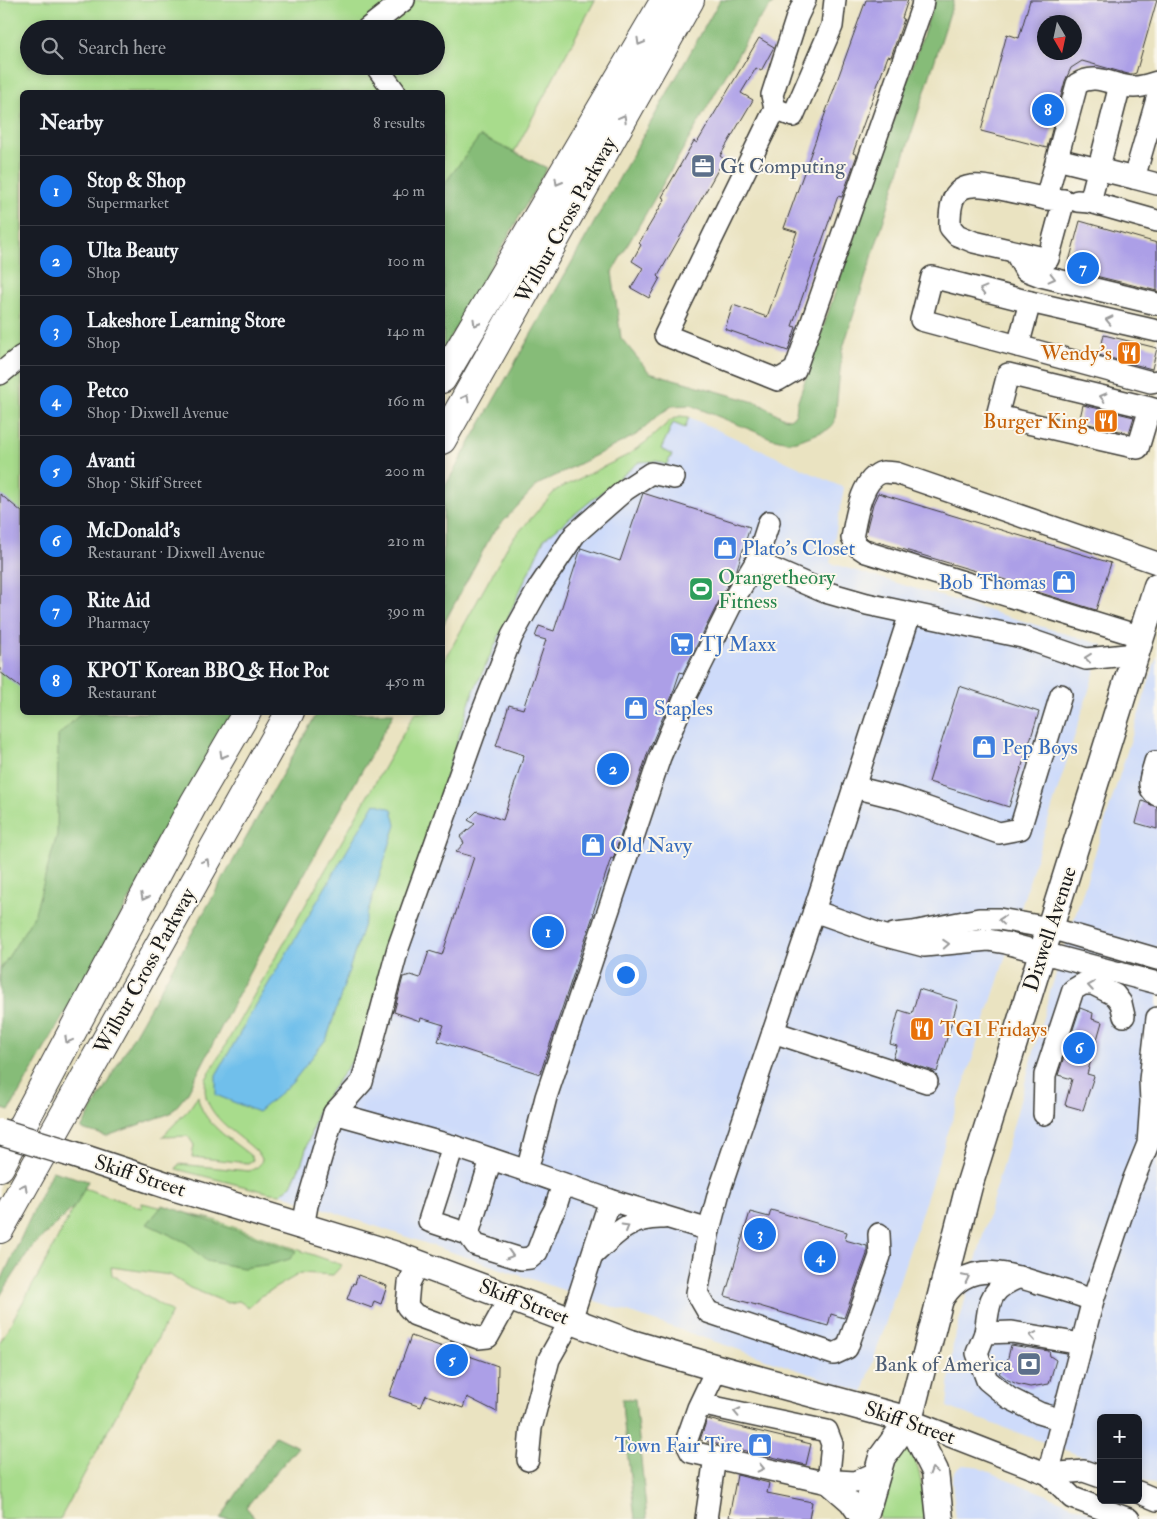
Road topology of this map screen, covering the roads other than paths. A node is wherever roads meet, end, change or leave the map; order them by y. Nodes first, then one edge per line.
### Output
1 (404, 0) edge
2 (664, 0) edge
3 (690, 0) edge
4 (805, 0) edge
5 (835, 0) edge
6 (923, 0) edge
7 (378, 20) edge
8 (383, 75) edge
9 (1120, 85) junction
10 (394, 90) edge
11 (1155, 91) edge
12 (775, 109) junction
13 (1153, 126) edge
14 (1057, 159) junction
15 (1098, 169) junction
16 (1134, 178) junction
17 (1157, 184) edge
18 (1055, 200) junction
19 (1090, 202) junction
20 (1157, 221) edge
21 (1015, 252) junction
22 (1030, 302) junction
23 (1157, 304) edge
24 (1157, 331) edge
25 (1018, 346) junction
26 (20, 358) edge
27 (0, 374) edge
28 (445, 374) edge
29 (1157, 381) edge
30 (1154, 409) edge
31 (445, 435) edge
32 (674, 478) dead end
33 (769, 522) dead end
34 (756, 562) junction
35 (1157, 563) edge
36 (1155, 597) edge
37 (910, 614) junction
38 (1139, 646) junction
39 (1061, 695) dead end
40 (245, 715) edge
41 (288, 715) edge
42 (1155, 762) dead end
43 (854, 787) junction
44 (1157, 795) edge
45 (814, 911) junction
46 (1046, 940) junction
47 (1157, 959) edge
48 (1157, 983) edge
49 (1124, 1016) dead end
50 (1157, 1018) edge
51 (773, 1032) junction
52 (927, 1082) dead end
53 (334, 1114) junction
54 (1044, 1114) dead end
55 (0, 1131) edge
56 (453, 1146) junction
57 (491, 1159) junction
58 (0, 1167) edge
59 (527, 1171) junction
60 (563, 1184) junction
61 (610, 1200) junction
62 (670, 1218) junction
63 (303, 1227) junction
64 (0, 1229) edge
65 (709, 1230) junction
66 (468, 1234) junction
67 (879, 1234) dead end
68 (591, 1257) junction
69 (419, 1263) junction
70 (1020, 1277) junction
71 (510, 1297) junction
72 (1093, 1300) junction
73 (935, 1313) junction
74 (571, 1320) junction
75 (985, 1332) junction
76 (1082, 1344) junction
77 (717, 1368) junction
78 (698, 1408) junction
79 (909, 1420) junction
80 (1062, 1420) junction
81 (715, 1457) junction
82 (528, 1460) dead end
83 (878, 1472) junction
84 (1048, 1474) junction
85 (1097, 1475) edge
86 (828, 1483) junction
87 (1142, 1494) edge
88 (1157, 1500) edge
89 (707, 1519) edge
90 (863, 1519) edge
91 (940, 1519) edge
92 (1129, 1519) edge

1 - 7 street
2 -> 28 highway, Wilbur Cross Parkway
31 -> 3 highway, Wilbur Cross Parkway
4 - 12 street
5 - 12 street
6 - 12 street
8 - 10 street
9 - 11 street
9 - 14 street
9 - 15 street
11 - 13 street
13 - 16 street
14 - 15 street
14 - 18 street
15 - 16 street
15 - 19 street
16 - 17 street
18 - 19 street
18 - 21 street
18 - 21 street
19 - 20 street
21 -> 23 street
24 -> 22 street
22 - 25 street
22 -> 25 street
25 - 29 street
26 - 27 street
30 -> 30 street
32 - 53 street
33 - 34 street
34 - 37 street
34 - 59 street
35 - 38 street
36 - 38 main road, Dixwell Avenue
38 -> 37 street
37 - 43 street
38 - 46 main road, Dixwell Avenue
39 - 43 street
40 -> 58 highway, Wilbur Cross Parkway
64 -> 41 highway, Wilbur Cross Parkway
42 - 44 street
43 - 45 street
45 - 46 street
45 - 51 street
46 - 47 street
46 - 48 street
46 - 73 main road, Dixwell Avenue
49 -> 54 street
50 - 72 street
51 - 52 street
51 - 65 street
53 - 56 street
53 - 63 street
55 - 63 main road, Skiff Street, bridge
56 - 57 street
56 - 66 street
57 - 59 street
57 - 66 street
59 - 60 street
60 - 61 street
66 -> 60 street
61 - 62 street
61 - 68 street
62 - 65 street
68 -> 62 street
63 - 69 main road, Skiff Street
65 - 67 street
68 - 74 street
69 - 71 main road, Skiff Street
69 - 71 street
70 - 72 street
73 -> 70 street
70 - 75 street
71 - 74 main road, Skiff Street
72 - 76 street
73 - 79 main road, Dixwell Avenue
74 - 77 main road, Skiff Street
74 - 82 street
76 -> 75 street
75 - 80 street
76 - 80 street
77 - 78 street
77 - 79 main road, Skiff Street
78 - 81 street
86 -> 78 street
79 - 83 main road, Dixwell Avenue
79 - 84 street, Skiff Street
91 -> 79 main road
80 - 84 street
81 -> 86 street
81 - 89 street
83 - 86 street
83 - 90 main road, Dixwell Avenue
84 - 85 street, Skiff Street
84 - 92 street, Skiff Street
86 - 90 street
87 - 88 street

